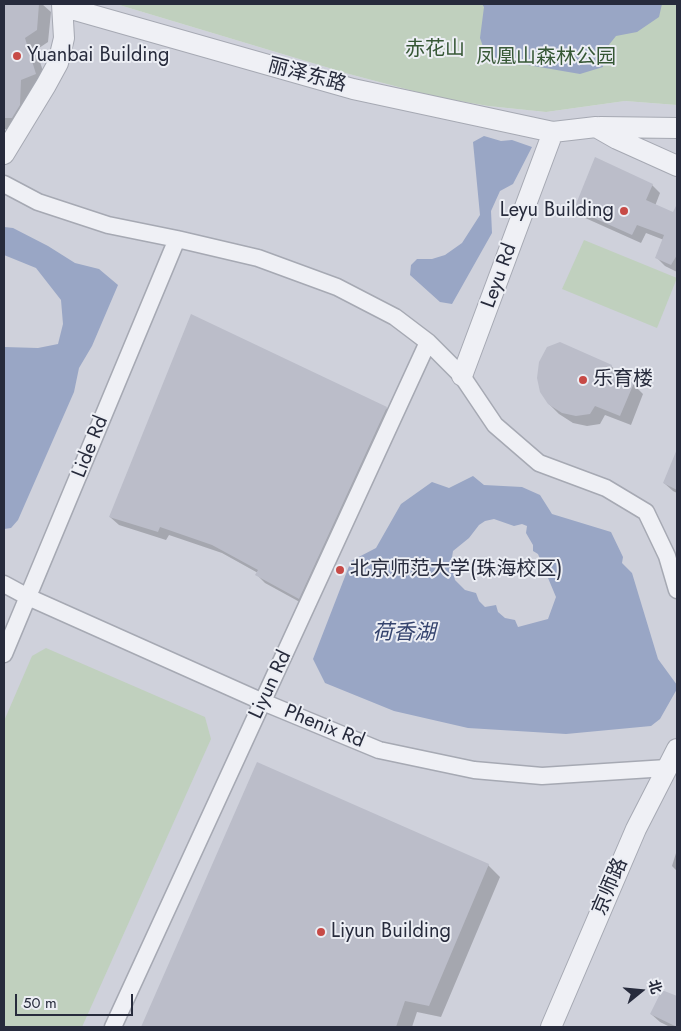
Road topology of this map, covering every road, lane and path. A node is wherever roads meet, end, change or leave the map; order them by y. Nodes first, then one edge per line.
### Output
1 (63, 5) edge
2 (596, 127) junction
3 (677, 128) edge
4 (553, 132) junction
5 (4, 154) edge
6 (677, 166) edge
7 (4, 184) edge
8 (176, 239) junction
9 (428, 342) junction
10 (462, 376) junction
11 (4, 584) edge
12 (677, 590) edge
13 (28, 597) junction
14 (4, 654) edge
15 (263, 702) junction
16 (677, 749) edge
17 (667, 768) junction
18 (113, 1027) edge
19 (550, 1027) edge

1 - 4 street, 丽泽东路
1 - 5 street
2 - 3 street
2 - 4 street
2 - 6 street
4 - 10 street, Leyu Rd
7 - 8 street
8 - 9 street
8 - 13 street, Lide Rd
9 - 10 street
9 - 15 street, Liyun Rd
10 - 12 street
11 - 13 street, Phenix Rd
13 - 14 street, Lide Rd
13 - 15 street, Phenix Rd
15 - 17 street, Phenix Rd
15 - 18 street, Liyun Rd
16 - 17 street, 京师路
17 - 19 street, 京师路

